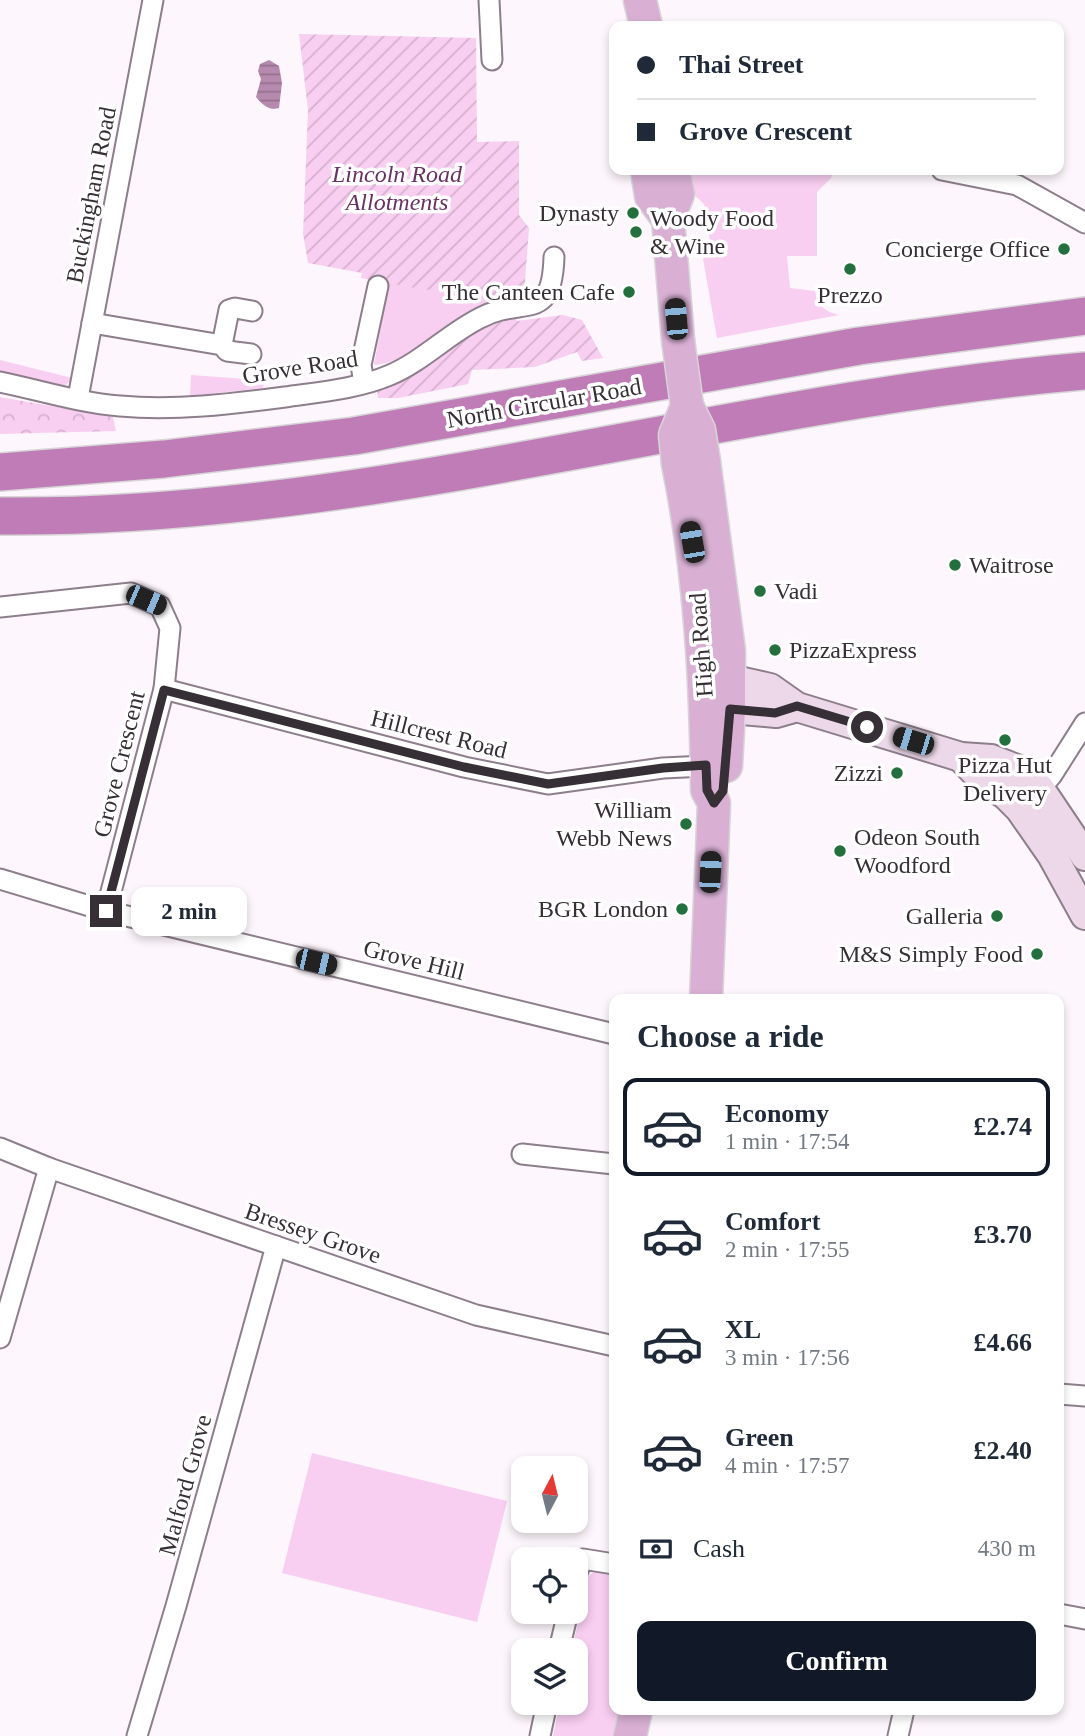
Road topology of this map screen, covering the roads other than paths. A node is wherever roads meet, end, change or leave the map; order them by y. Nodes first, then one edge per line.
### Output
1 (152, 0) edge
2 (489, 0) edge
3 (621, 0) edge
4 (640, 0) edge
5 (623, 21) edge
6 (645, 21) edge
7 (492, 60) dead end
8 (649, 175) edge
9 (674, 175) edge
10 (969, 175) edge
11 (668, 219) junction
12 (1085, 223) edge
13 (554, 257) dead end
14 (378, 286) dead end
15 (252, 311) dead end
16 (1085, 316) edge
17 (92, 323) junction
18 (222, 345) junction
19 (251, 354) dead end
20 (1085, 371) edge
21 (0, 382) edge
22 (364, 383) junction
23 (78, 398) junction
24 (0, 462) edge
25 (67, 466) junction
26 (0, 472) edge
27 (0, 516) edge
28 (72, 517) junction
29 (0, 524) edge
30 (0, 607) edge
31 (164, 690) junction
32 (717, 694) junction
33 (1085, 723) edge
34 (961, 757) junction
35 (706, 765) junction
36 (1040, 789) junction
37 (714, 803) junction
38 (1020, 809) junction
39 (1085, 856) edge
40 (0, 879) edge
41 (106, 911) junction
42 (1085, 915) edge
43 (706, 994) edge
44 (609, 1033) edge
45 (0, 1148) edge
46 (522, 1154) dead end
47 (609, 1163) edge
48 (49, 1168) junction
49 (276, 1246) junction
50 (0, 1338) edge
51 (609, 1345) edge
52 (1064, 1394) edge
53 (1085, 1396) edge
54 (588, 1560) edge
55 (609, 1563) edge
56 (1064, 1615) edge
57 (1085, 1619) edge
58 (544, 1715) edge
59 (635, 1715) edge
60 (903, 1715) edge
61 (137, 1736) edge
62 (540, 1736) edge
63 (630, 1736) edge
64 (898, 1736) edge

1 - 17 street, Buckingham Road
2 - 7 street
3 - 5 main road
4 - 6 main road
8 - 11 main road, High Road
9 - 11 main road, High Road
10 - 12 street
11 - 32 main road, High Road, bridge
13 - 22 street, Grove Road
14 - 22 street
15 - 18 street
16 - 25 highway, North Circular Road
17 - 18 street
17 - 23 street, Buckingham Road
18 - 19 street
20 - 28 highway
21 - 23 street, Grove Road
22 - 23 street, Grove Road
24 - 25 highway
25 - 26 highway, North Circular Road
27 - 28 highway
28 - 29 highway
30 - 31 street, Grove Crescent
31 - 35 street, Hillcrest Road
31 - 41 street, Grove Crescent
32 - 34 main road
32 - 35 main road, High Road
32 - 37 main road, High Road
33 - 36 street
34 - 36 main road
34 - 38 main road
35 - 37 main road, High Road
36 - 38 main road
36 - 39 main road
37 - 43 main road, High Road
38 - 42 main road
40 - 41 street, Grove Hill
41 - 44 street, Grove Hill
45 - 48 street, Bressey Grove
46 - 47 street
48 - 49 street, Bressey Grove
48 - 50 street
49 - 51 street, Bressey Grove
49 - 61 street, Malford Grove
52 - 53 street
54 - 55 street
56 - 57 street
58 - 62 street
59 - 63 main road
60 - 64 street

